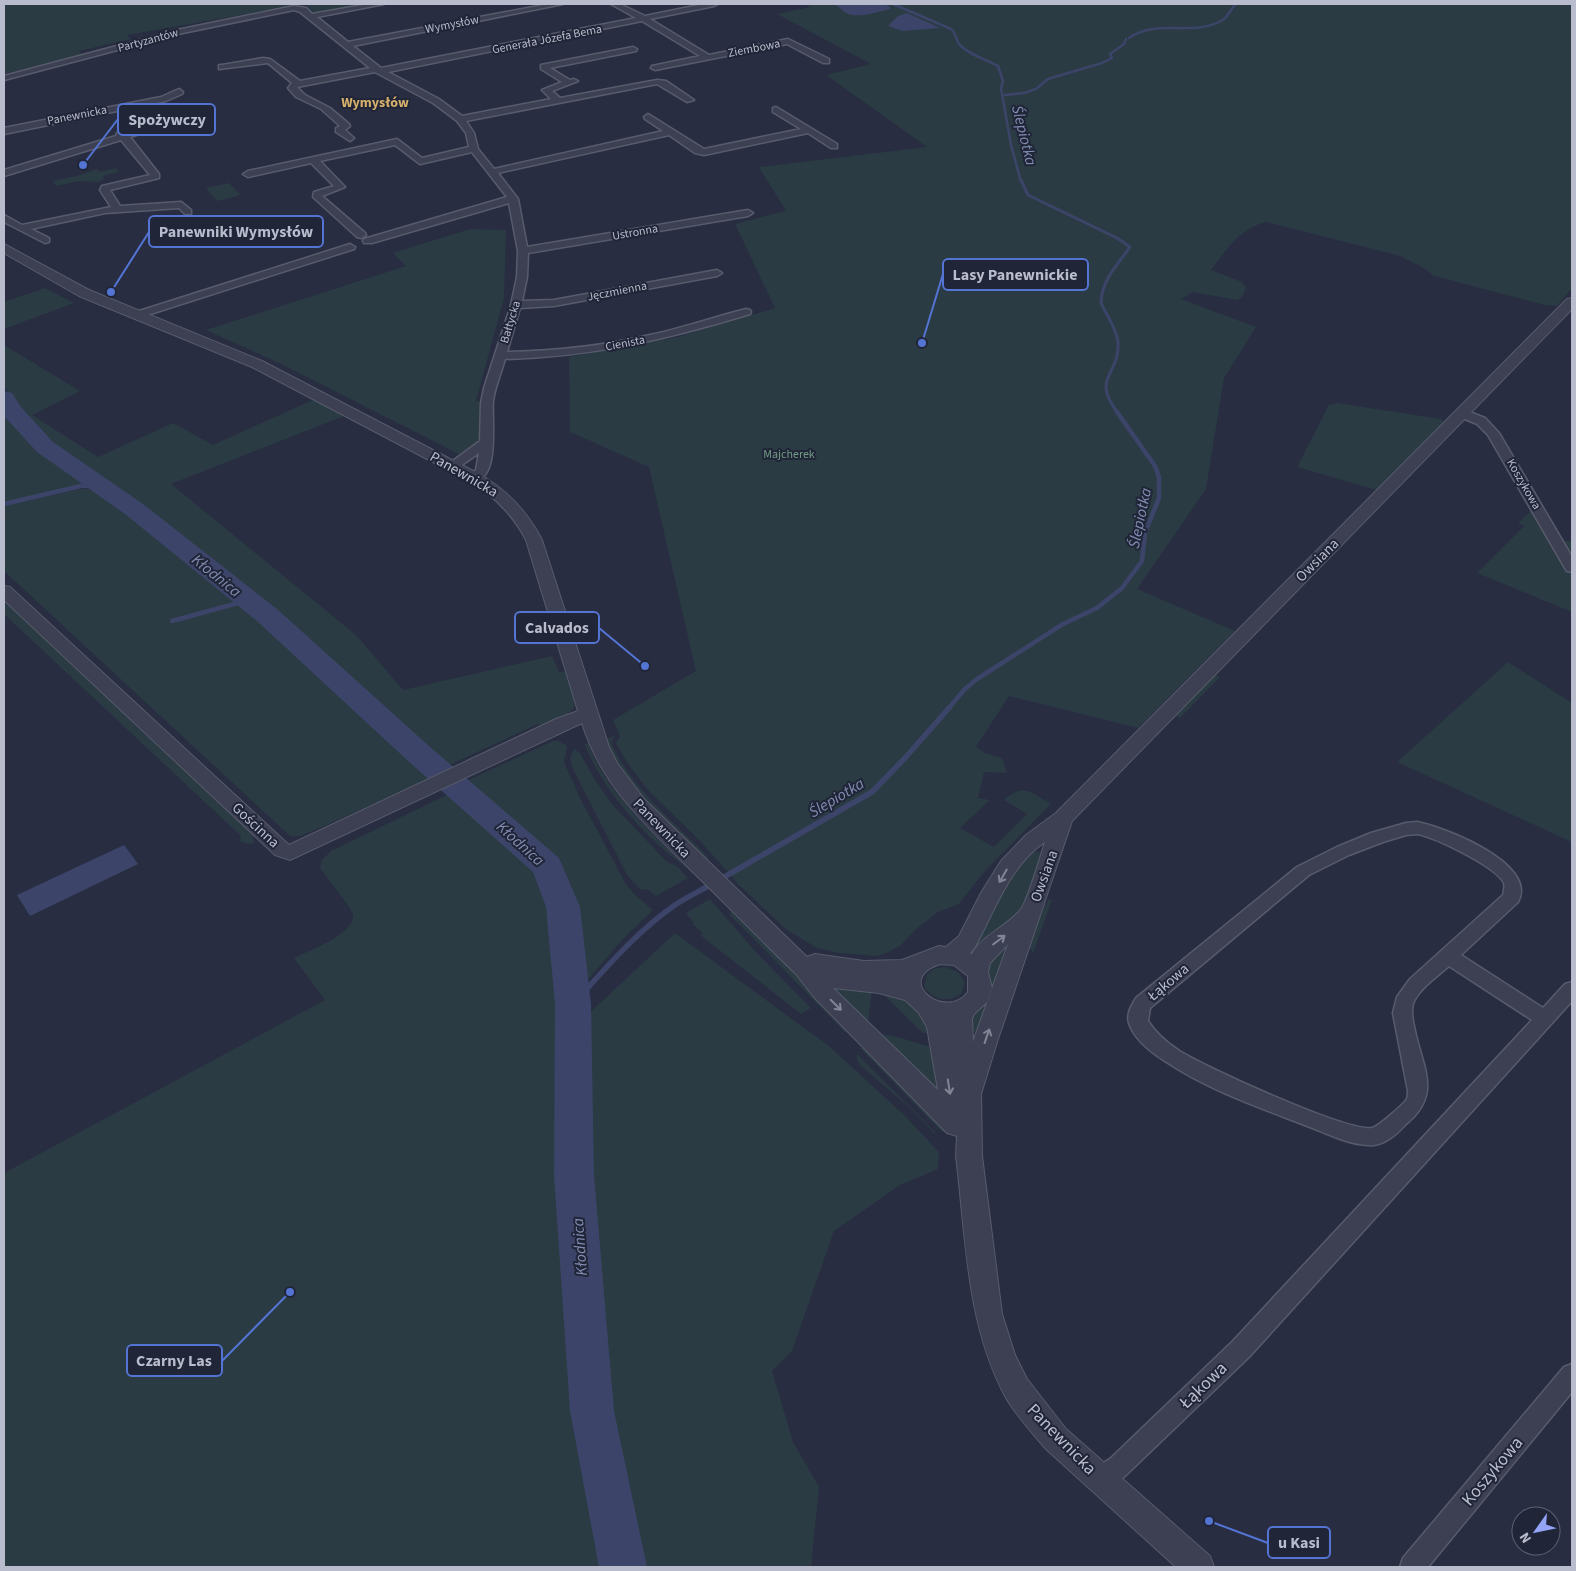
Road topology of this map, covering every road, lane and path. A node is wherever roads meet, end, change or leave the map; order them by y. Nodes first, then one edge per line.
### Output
1 (308, 4) edge
2 (380, 4) edge
3 (558, 4) edge
4 (615, 4) edge
5 (714, 4) edge
6 (294, 8) junction
7 (311, 16) junction
8 (643, 20) junction
9 (346, 45) junction
10 (633, 49) dead end
11 (707, 57) junction
12 (826, 61) dead end
13 (222, 68) dead end
14 (655, 68) dead end
15 (378, 70) junction
16 (4, 78) edge
17 (298, 84) junction
18 (548, 88) junction
19 (533, 91) dead end
20 (178, 92) dead end
21 (557, 100) junction
22 (690, 100) dead end
23 (776, 110) dead end
24 (648, 117) dead end
25 (460, 119) junction
26 (169, 122) dead end
27 (809, 130) junction
28 (4, 131) edge
29 (671, 132) junction
30 (389, 135) dead end
31 (120, 136) junction
32 (350, 138) dead end
33 (397, 142) junction
34 (834, 146) dead end
35 (474, 148) junction
36 (312, 160) junction
37 (491, 172) junction
38 (4, 174) edge
39 (248, 174) dead end
40 (513, 199) junction
41 (117, 209) junction
42 (188, 212) dead end
43 (748, 213) dead end
44 (4, 218) edge
45 (21, 228) junction
46 (45, 240) dead end
47 (350, 247) dead end
48 (4, 248) edge
49 (523, 251) junction
50 (717, 273) dead end
51 (1572, 302) edge
52 (516, 305) junction
53 (746, 312) dead end
54 (137, 314) junction
55 (500, 356) junction
56 (1462, 412) junction
57 (486, 443) junction
58 (452, 466) junction
59 (473, 477) junction
60 (1572, 568) edge
61 (4, 590) edge
62 (589, 714) junction
63 (1063, 818) junction
64 (1028, 846) junction
65 (1051, 858) junction
66 (1030, 914) junction
67 (950, 955) junction
68 (1448, 956) junction
69 (799, 962) junction
70 (914, 966) junction
71 (977, 972) junction
72 (1572, 990) edge
73 (920, 1000) junction
74 (966, 1008) junction
75 (1544, 1019) junction
76 (970, 1100) junction
77 (954, 1122) junction
78 (969, 1156) junction
79 (1572, 1375) edge
80 (1101, 1480) junction
81 (1199, 1567) edge
82 (1412, 1567) edge

1 - 6 street
2 - 7 street
3 - 9 street, Wymysłów
4 - 8 street
5 - 8 street, Generała Józefa Bema
6 - 7 street, Bałtycka
6 - 16 street, Partyzantów
7 - 9 street, Bałtycka
8 - 11 street, Ziembowa
8 - 15 street, Generała Józefa Bema
9 - 15 street, Bałtycka
10 - 18 street
11 - 12 street, Ziembowa
11 - 14 street, Ziembowa
13 - 17 street
15 - 17 street, Generała Józefa Bema
15 - 25 street, Bałtycka
17 - 32 street
18 - 19 street
18 - 21 street
20 - 28 street, Panewnicka
21 - 22 street
21 - 25 street
23 - 27 street
24 - 29 street
25 - 35 street, Bałtycka
26 - 31 street, Panewnicka
27 - 29 street
27 - 34 street
29 - 37 street
30 - 33 street
31 - 38 street, Panewnicka
31 - 41 street
33 - 35 street
33 - 36 street
35 - 37 street, Bałtycka
36 - 39 street
36 - 40 street
37 - 40 street, Bałtycka
40 - 49 street, Bałtycka
41 - 42 street
41 - 45 street
43 - 49 street, Ustronna
44 - 45 street
45 - 46 street
47 - 54 street
48 - 54 street, Panewnicka
49 - 52 street, Bałtycka
50 - 52 street, Jęczmienna
51 - 56 street, Owsiana
52 - 55 street, Bałtycka
53 - 55 street, Cienista
54 - 58 street, Panewnicka
55 - 57 street, Bałtycka
56 - 60 street, Koszykowa
56 - 63 street, Owsiana
57 - 58 street
57 - 59 street, Bałtycka
58 - 59 street, Panewnicka
59 - 62 street, Panewnicka
61 - 62 street, Gościnna
62 - 69 street, Panewnicka
63 - 64 street, Owsiana
63 - 65 street, Owsiana
64 - 65 street
64 -> 67 street, Owsiana
65 - 66 street, Owsiana
71 -> 66 street, Owsiana
76 -> 66 street
67 - 70 street
67 - 71 street
68 - 68 street, Łąkowa
68 - 75 street
69 - 70 street, Panewnicka
69 - 73 street, Panewnicka
69 -> 77 street
70 - 73 street
71 - 74 street
72 - 75 street, Łąkowa
73 - 74 street
73 -> 77 street, Panewnicka
74 - 76 street, Panewnicka
75 - 80 street, Łąkowa
76 - 78 street, Panewnicka
77 - 78 street, Panewnicka
78 - 80 street, Panewnicka
79 - 82 street, Koszykowa
80 - 81 street, Panewnicka

